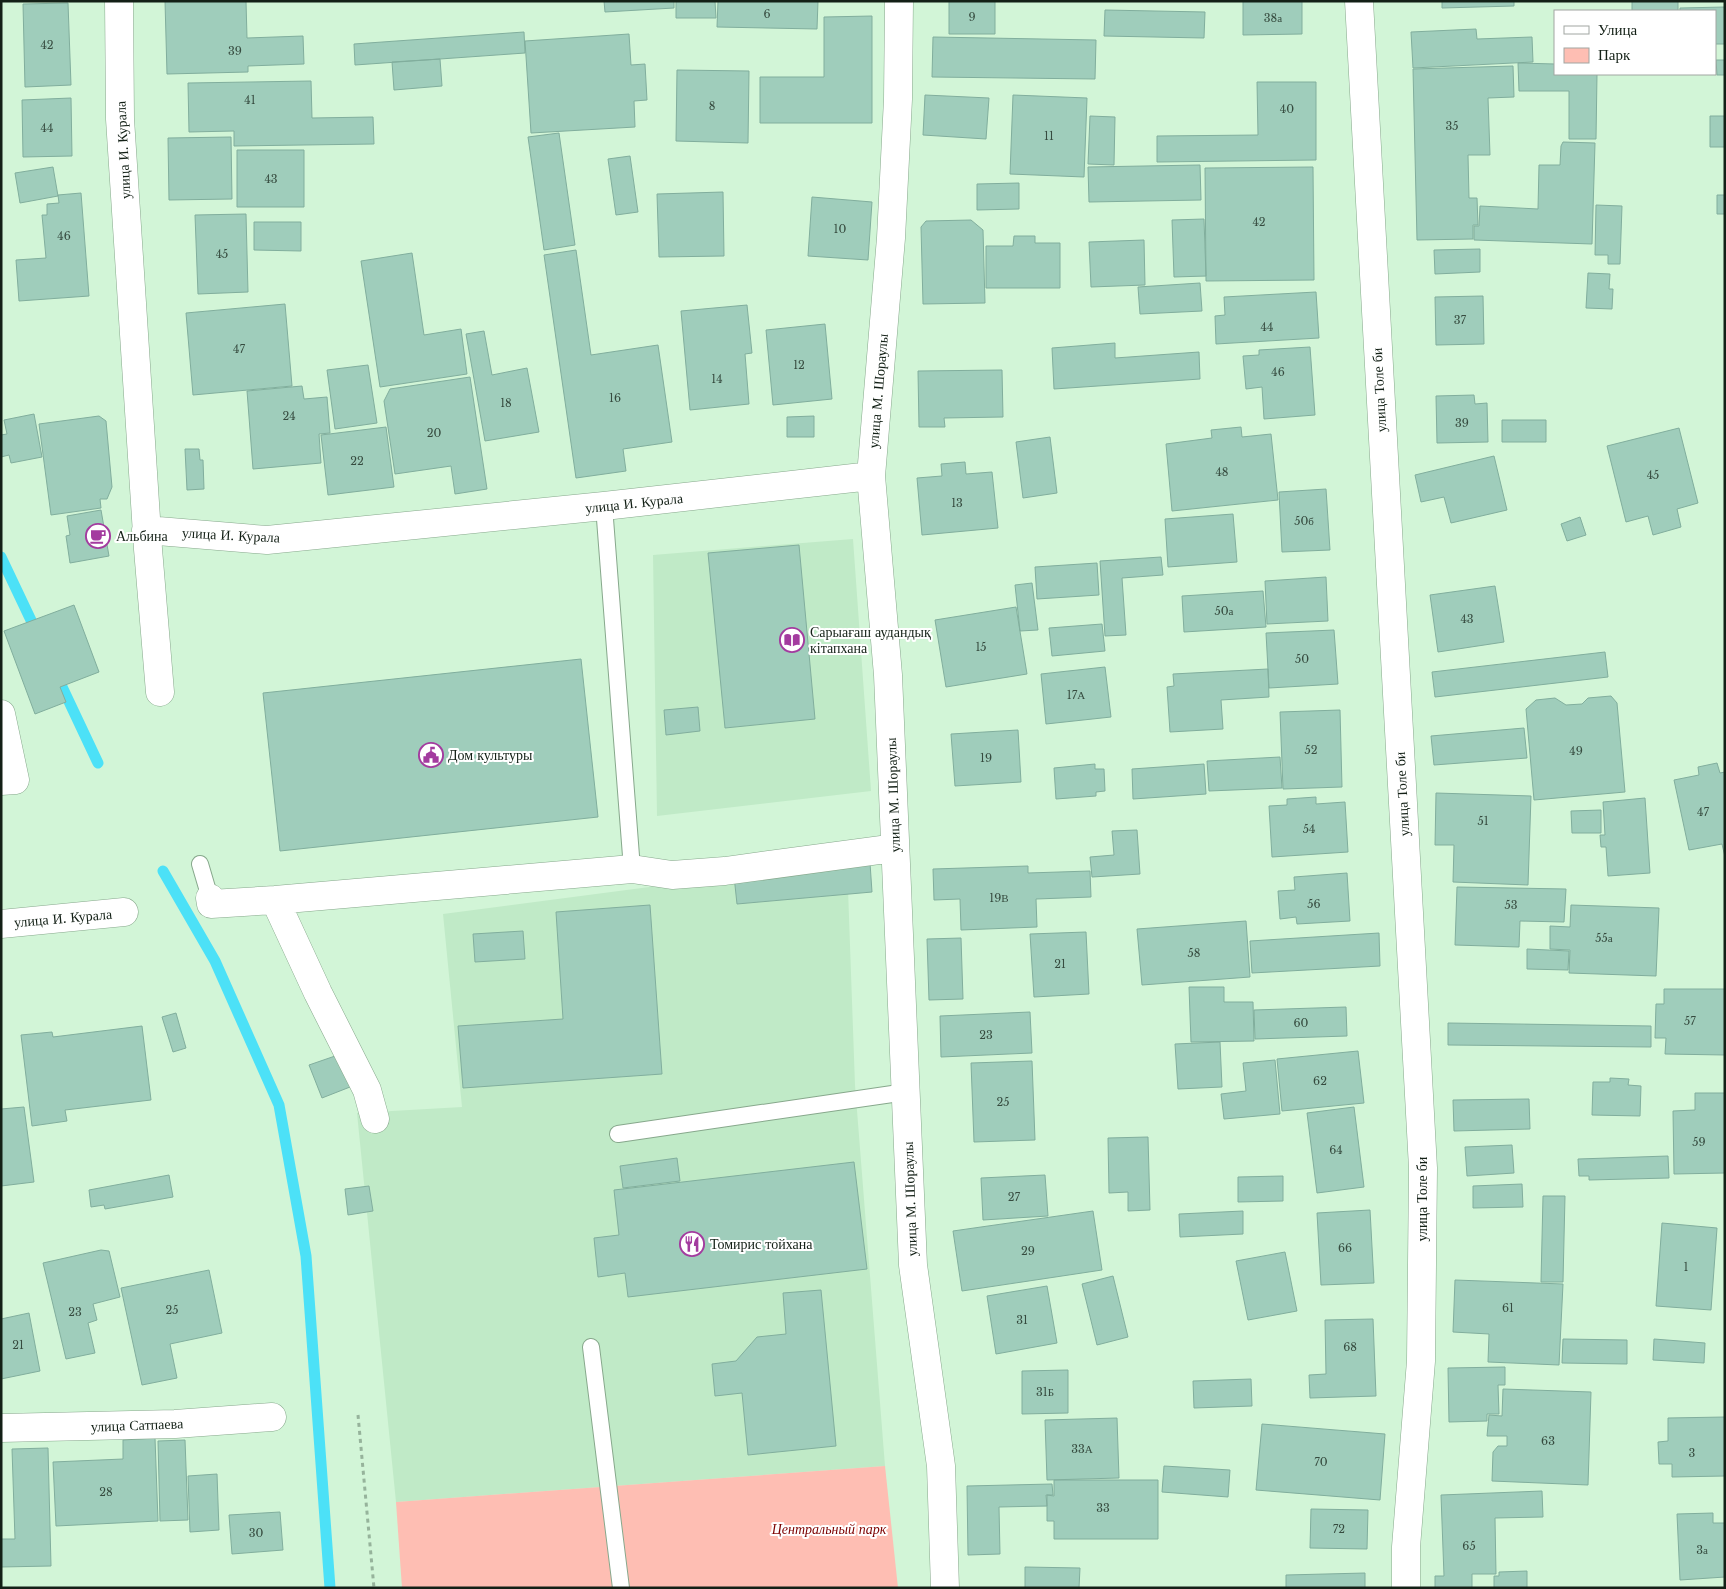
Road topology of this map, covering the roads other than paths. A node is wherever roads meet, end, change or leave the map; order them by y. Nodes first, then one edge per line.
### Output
1 (119, 1) edge
2 (899, 1) edge
3 (1359, 1) edge
4 (871, 476) junction
5 (604, 506) junction
6 (146, 530) junction
7 (160, 692) dead end
8 (1, 714) edge
9 (1, 781) edge
10 (895, 848) junction
11 (200, 864) dead end
12 (632, 869) junction
13 (210, 898) joint
14 (275, 900) junction
15 (124, 912) dead end
16 (1, 924) edge
17 (906, 1092) junction
18 (375, 1119) dead end
19 (618, 1134) dead end
20 (591, 1347) dead end
21 (272, 1417) dead end
22 (1, 1428) edge
23 (621, 1588) edge
24 (945, 1588) edge
25 (1406, 1588) edge

1 - 6 street, улица И. Курала
2 - 4 street, улица М. Шораулы
3 - 25 street, улица Толе би
4 - 5 street, улица И. Курала
4 - 10 street, улица М. Шораулы
5 - 6 street, улица И. Курала
5 - 12 lane
6 - 7 street
8 - 9 street
10 - 12 street
10 - 17 street, улица М. Шораулы
11 - 13 lane
12 - 14 street
13 - 14 street
14 - 18 street
15 - 16 street, улица И. Курала
17 - 19 lane
17 - 24 street, улица М. Шораулы
20 - 23 lane
21 - 22 street, улица Сатпаева

